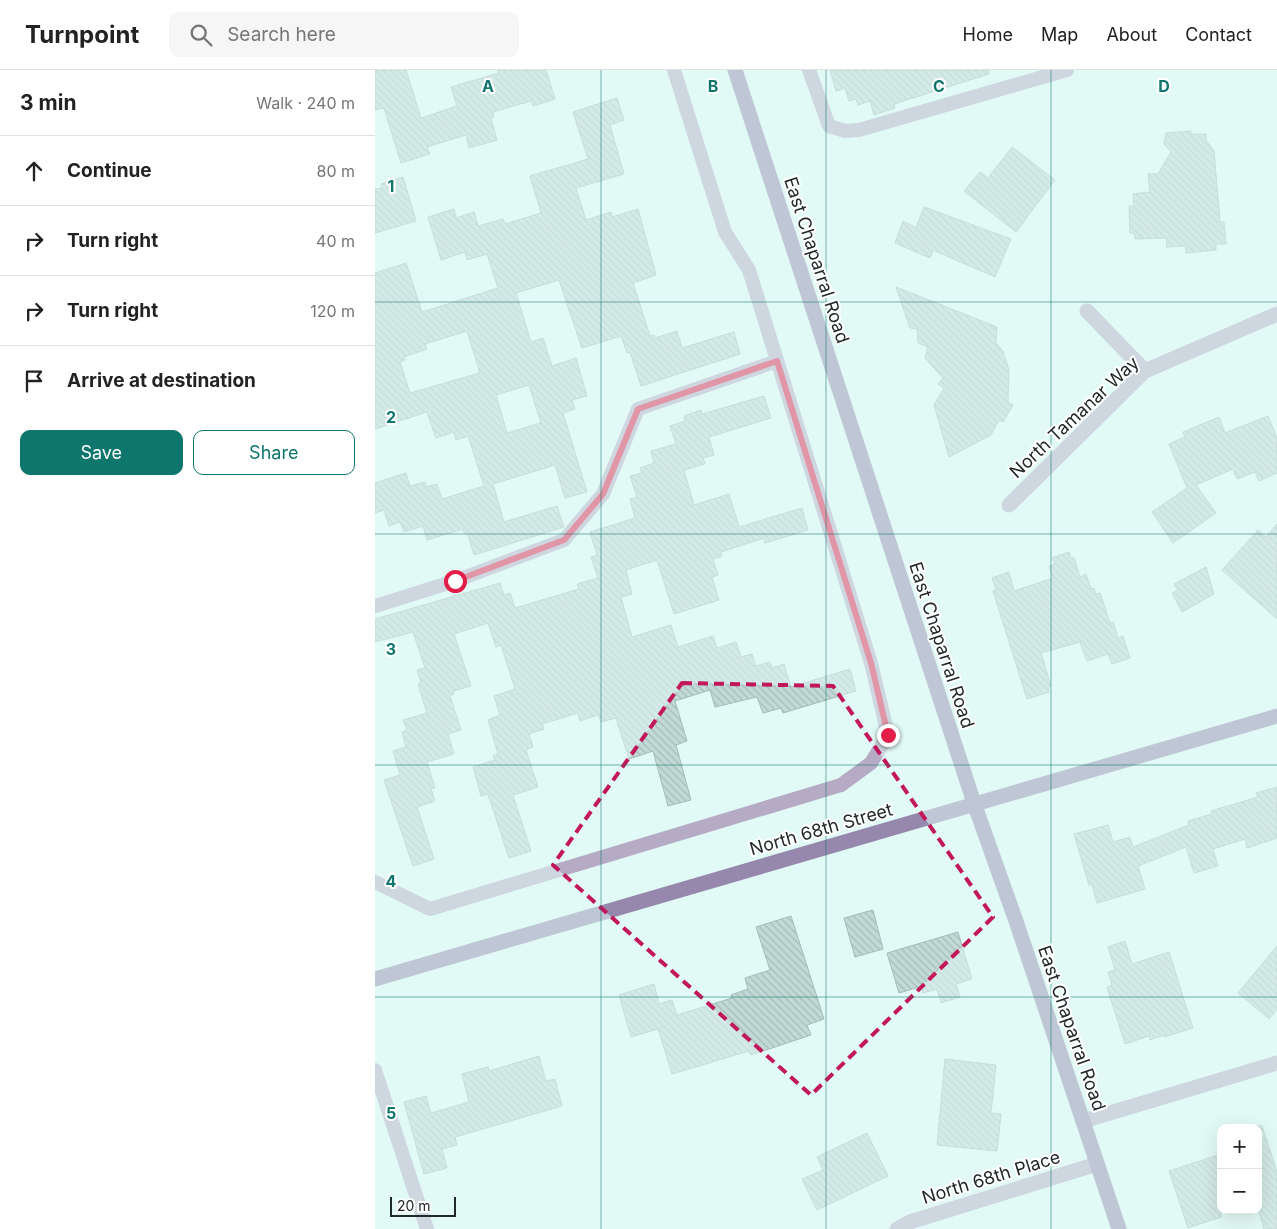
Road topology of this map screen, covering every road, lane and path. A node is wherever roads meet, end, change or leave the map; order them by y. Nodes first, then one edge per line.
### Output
1 (674, 70) edge
2 (735, 70) edge
3 (809, 70) edge
4 (1067, 70) edge
5 (1087, 311) dead end
6 (1277, 314) edge
7 (777, 361) junction
8 (1145, 371) junction
9 (1009, 505) dead end
10 (375, 606) edge
11 (1277, 716) edge
12 (974, 803) junction
13 (375, 882) edge
14 (375, 979) edge
15 (1277, 1063) edge
16 (375, 1070) edge
17 (1083, 1120) junction
18 (1097, 1164) junction
19 (427, 1229) edge
20 (897, 1229) edge
21 (1119, 1229) edge

1 - 7 lane
2 - 12 main road, East Chaparral Road
3 - 4 lane
5 - 8 street
6 - 8 street, North Tamanar Way
7 - 10 lane
7 - 13 lane
8 - 9 street, North Tamanar Way
11 - 12 main road, North 68th Street
12 - 14 main road, North 68th Street
12 - 17 main road, East Chaparral Road
15 - 17 street
16 - 19 lane
17 - 18 main road, East Chaparral Road
18 - 20 street, North 68th Place
18 - 21 main road, East Chaparral Road

